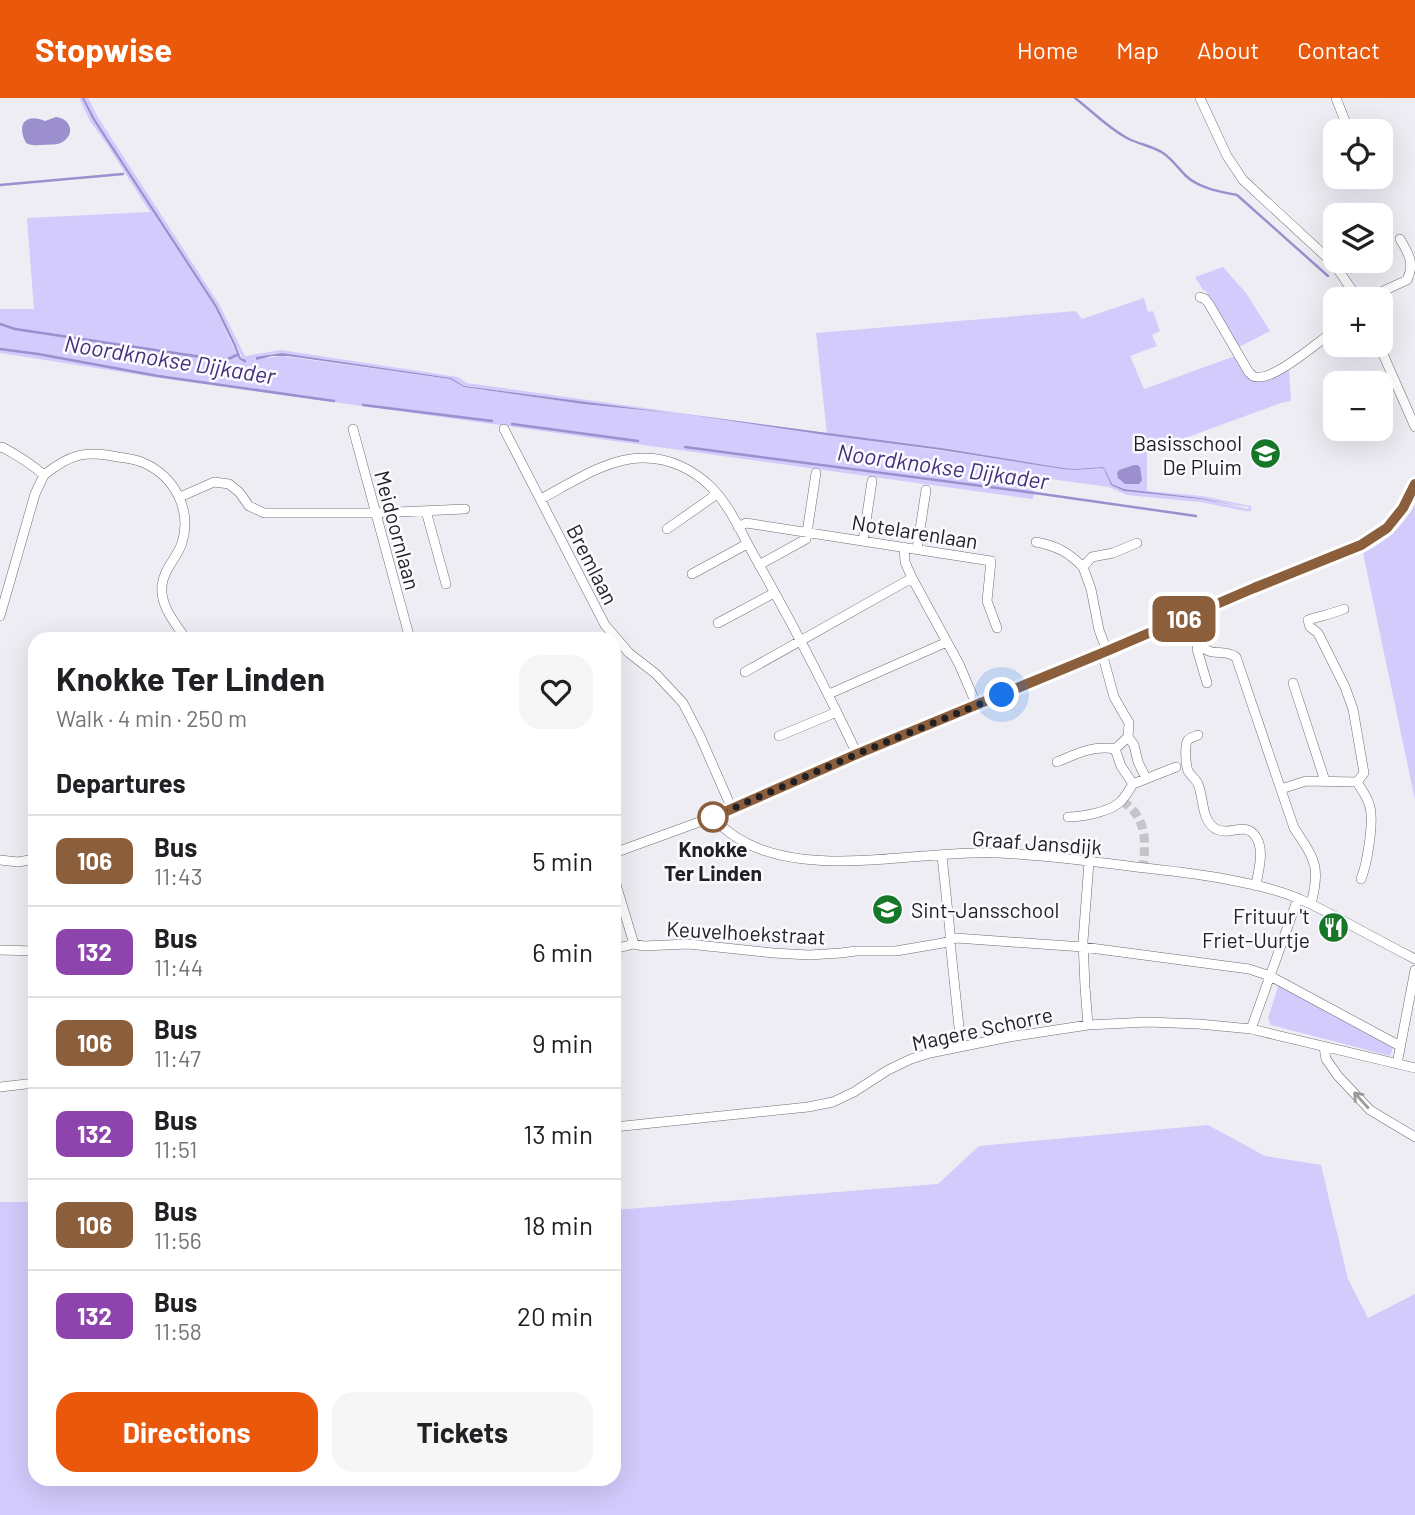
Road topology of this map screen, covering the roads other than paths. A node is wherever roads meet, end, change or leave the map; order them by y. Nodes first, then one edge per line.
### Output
1 (1200, 98) edge
2 (1336, 98) edge
3 (1344, 119) edge
4 (1400, 239) dead end
5 (1350, 287) edge
6 (1393, 287) edge
7 (1200, 297) dead end
8 (1323, 339) edge
9 (1383, 357) edge
10 (1415, 427) edge
11 (353, 429) dead end
12 (504, 429) dead end
13 (0, 448) edge
14 (816, 473) dead end
15 (44, 475) junction
16 (872, 481) dead end
17 (1415, 484) edge
18 (926, 491) dead end
19 (717, 494) junction
20 (180, 497) junction
21 (541, 499) junction
22 (465, 509) dead end
23 (426, 511) junction
24 (375, 513) junction
25 (738, 527) junction
26 (667, 529) dead end
27 (808, 532) junction
28 (863, 541) junction
29 (1036, 542) dead end
30 (1138, 543) dead end
31 (747, 544) junction
32 (904, 547) junction
33 (916, 549) junction
34 (759, 565) junction
35 (1083, 568) junction
36 (692, 574) dead end
37 (912, 578) junction
38 (446, 584) dead end
39 (775, 593) junction
40 (1344, 608) dead end
41 (0, 615) edge
42 (1189, 617) junction
43 (719, 623) dead end
44 (997, 628) dead end
45 (182, 632) edge
46 (408, 632) edge
47 (611, 632) edge
48 (801, 640) junction
49 (1198, 641) junction
50 (947, 642) junction
51 (621, 644) edge
52 (1105, 652) junction
53 (745, 672) dead end
54 (1207, 683) dead end
55 (1293, 683) dead end
56 (829, 694) junction
57 (977, 706) junction
58 (837, 712) junction
59 (1198, 735) dead end
60 (779, 736) dead end
61 (1128, 737) junction
62 (1115, 749) junction
63 (857, 754) junction
64 (1185, 756) junction
65 (1057, 762) dead end
66 (1177, 767) junction
67 (1188, 771) junction
68 (1146, 778) junction
69 (1325, 781) junction
70 (1357, 782) junction
71 (1133, 784) junction
72 (1281, 789) junction
73 (732, 809) junction
74 (713, 817) junction
75 (1068, 817) dead end
76 (621, 850) edge
77 (942, 856) junction
78 (0, 860) edge
79 (28, 860) edge
80 (1089, 862) junction
81 (1361, 879) dead end
82 (1256, 886) junction
83 (1298, 898) junction
84 (621, 901) edge
85 (1311, 904) junction
86 (950, 941) junction
87 (634, 944) junction
88 (621, 947) edge
89 (1083, 947) junction
90 (0, 950) edge
91 (28, 951) edge
92 (1415, 959) edge
93 (1415, 970) edge
94 (1270, 976) junction
95 (1088, 1025) junction
96 (1251, 1029) junction
97 (961, 1046) junction
98 (1400, 1046) junction
99 (1324, 1047) junction
100 (1397, 1064) junction
101 (1415, 1068) edge
102 (28, 1084) edge
103 (0, 1087) edge
104 (621, 1126) edge
105 (1415, 1137) edge

1 - 5 street
2 - 3 street
4 - 6 street
7 - 8 street
9 - 10 street
11 - 24 street, Meidoornlaan
12 - 21 street, Bremlaan
13 - 15 street
14 - 27 street
15 - 20 street
15 - 41 street
16 - 28 street
17 - 42 street
18 - 33 street
19 - 21 street
19 - 25 street
19 - 26 street
20 - 24 street
20 - 45 street
21 - 47 street, Bremlaan
22 - 23 street
23 - 24 street
23 - 38 street
24 - 46 street, Meidoornlaan
25 - 27 street, Notelarenlaan
25 - 31 street
27 - 28 street, Notelarenlaan
27 - 34 street
28 - 32 street, Notelarenlaan
29 - 35 street
30 - 35 street
31 - 34 street
31 - 36 street
32 - 33 street, Notelarenlaan
32 - 37 street
33 - 44 street, Notelarenlaan
34 - 39 street
35 - 52 street
37 - 48 street
37 - 50 street
39 - 43 street
39 - 48 street
40 - 70 street
42 - 49 street
42 - 52 street
48 - 53 street
48 - 56 street
49 - 54 street
49 - 72 street
50 - 56 street
50 - 57 street
51 - 73 street, Bremlaan
52 - 57 street
52 - 61 street
55 - 69 street
56 - 58 street
57 - 63 street
58 - 60 street
58 - 63 street
59 - 64 street
61 - 62 street
61 - 68 street
62 - 65 street
62 - 71 street
63 - 73 street
64 - 66 street
64 - 67 street
66 - 67 street
66 - 68 street
67 - 82 street
68 - 71 street
69 - 70 street
69 - 72 street
70 - 81 street
71 - 75 street
72 - 85 street
73 - 74 street
74 - 76 street
74 - 77 street, Graaf Jansdijk
77 - 80 street, Graaf Jansdijk
77 - 86 street
78 - 79 street
80 - 82 street, Graaf Jansdijk
80 - 89 street
82 - 83 street, Graaf Jansdijk
83 - 85 street, Graaf Jansdijk
83 - 94 street
84 - 87 street
85 - 92 street, Graaf Jansdijk
86 - 87 street, Keuvelhoekstraat
86 - 89 street, Keuvelhoekstraat
86 - 97 street
87 - 88 street, Keuvelhoekstraat
89 - 94 street, Keuvelhoekstraat
89 - 95 street
90 - 91 street
93 - 98 street
94 - 96 street
94 - 98 street, Keuvelhoekstraat
95 - 96 street, Magere Schorre
95 - 97 street, Magere Schorre
96 - 99 street, Magere Schorre
97 - 104 street, Magere Schorre
98 - 100 street
99 - 100 street, Magere Schorre
105 -> 99 street
100 - 101 street, Magere Schorre
102 - 103 street

